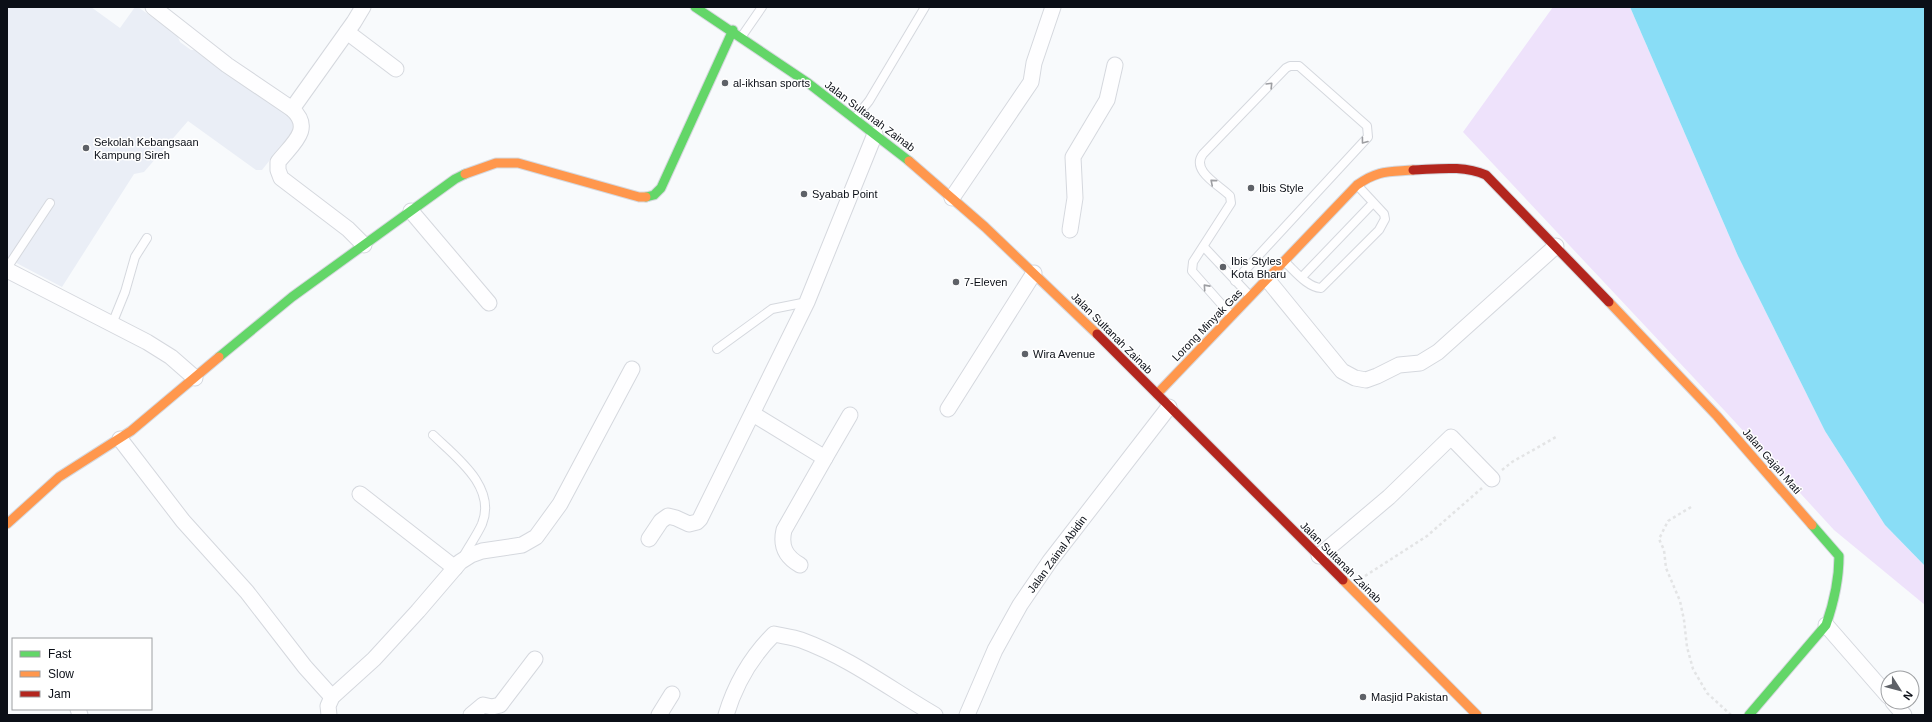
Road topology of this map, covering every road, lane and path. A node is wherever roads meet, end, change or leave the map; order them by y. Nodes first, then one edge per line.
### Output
1 (362, 7) edge
2 (695, 7) edge
3 (762, 7) edge
4 (925, 7) edge
5 (1053, 7) edge
6 (159, 9) edge
7 (733, 30) junction
8 (347, 32) junction
9 (742, 36) junction
10 (1115, 65) dead end
11 (396, 69) dead end
12 (292, 109) junction
13 (854, 118) junction
14 (875, 134) junction
15 (1357, 185) junction
16 (952, 198) junction
17 (50, 203) dead end
18 (1373, 203) junction
19 (411, 211) junction
20 (1070, 230) dead end
21 (147, 238) dead end
22 (364, 246) junction
23 (1556, 246) junction
24 (1204, 247) junction
25 (1285, 261) junction
26 (7, 269) edge
27 (1034, 273) junction
28 (1302, 277) junction
29 (1267, 279) junction
30 (1235, 281) junction
31 (1250, 297) junction
32 (807, 302) junction
33 (489, 303) dead end
34 (1232, 316) junction
35 (112, 324) junction
36 (717, 349) dead end
37 (632, 369) dead end
38 (195, 378) junction
39 (1157, 394) junction
40 (1169, 407) junction
41 (948, 408) dead end
42 (753, 414) junction
43 (850, 415) dead end
44 (433, 435) dead end
45 (1556, 437) dead end
46 (120, 439) junction
47 (825, 458) junction
48 (1492, 479) junction
49 (360, 494) dead end
50 (1691, 507) dead end
51 (7, 524) edge
52 (649, 539) dead end
53 (1319, 556) junction
54 (458, 565) junction
55 (800, 565) dead end
56 (1349, 587) junction
57 (1826, 625) junction
58 (535, 659) dead end
59 (1880, 687) edge
60 (672, 694) dead end
61 (332, 697) junction
62 (329, 715) edge
63 (471, 715) edge
64 (659, 715) edge
65 (726, 715) edge
66 (935, 715) edge
67 (967, 715) edge
68 (1477, 715) edge
69 (1731, 715) edge
70 (1749, 715) edge

1 - 8 street
2 - 7 street, Jalan Sultanah Zainab
3 - 9 lane
4 - 13 lane
5 - 16 street
6 - 12 street
7 - 9 street, Jalan Sultanah Zainab
7 - 19 street
8 - 11 street
8 - 12 street
9 - 13 street, Jalan Sultanah Zainab
10 - 20 street
12 - 22 street
13 - 14 street, Jalan Sultanah Zainab
14 - 16 street, Jalan Sultanah Zainab
14 - 32 street
15 - 18 lane
15 - 23 street, Jalan Gajah Mati
15 - 25 street, Lorong Minyak Gas
16 - 27 street, Jalan Sultanah Zainab
17 - 26 lane
18 - 28 lane
18 - 28 lane
19 - 22 street
19 - 33 street
21 - 35 lane
22 - 38 street
23 - 29 street
23 - 57 street, Jalan Gajah Mati
24 - 30 lane
24 -> 30 lane
34 -> 24 lane
25 - 28 lane
25 - 29 street, Lorong Minyak Gas
26 - 35 street
27 - 39 street, Jalan Sultanah Zainab
27 - 41 street
29 - 31 street, Lorong Minyak Gas
30 - 31 lane
31 - 34 street, Lorong Minyak Gas
32 - 36 lane
32 - 42 street
34 - 39 street, Lorong Minyak Gas
35 - 38 street
37 - 54 street
38 - 46 street
39 - 40 street, Jalan Sultanah Zainab
40 - 53 street, Jalan Sultanah Zainab
40 - 67 street, Jalan Zainal Abidin
42 - 47 street
42 - 52 street
43 - 47 street
44 - 54 lane
45 - 48 path
46 - 51 street
46 - 61 street
47 - 55 street
48 - 53 street
48 - 56 path
49 - 54 street
50 - 69 path
53 - 56 street, Jalan Sultanah Zainab
54 - 61 street
56 - 68 street, Jalan Sultanah Zainab
57 - 59 street
57 - 70 street, Jalan Gajah Mati
58 - 63 street
60 - 64 street
61 - 62 street
65 - 66 street

